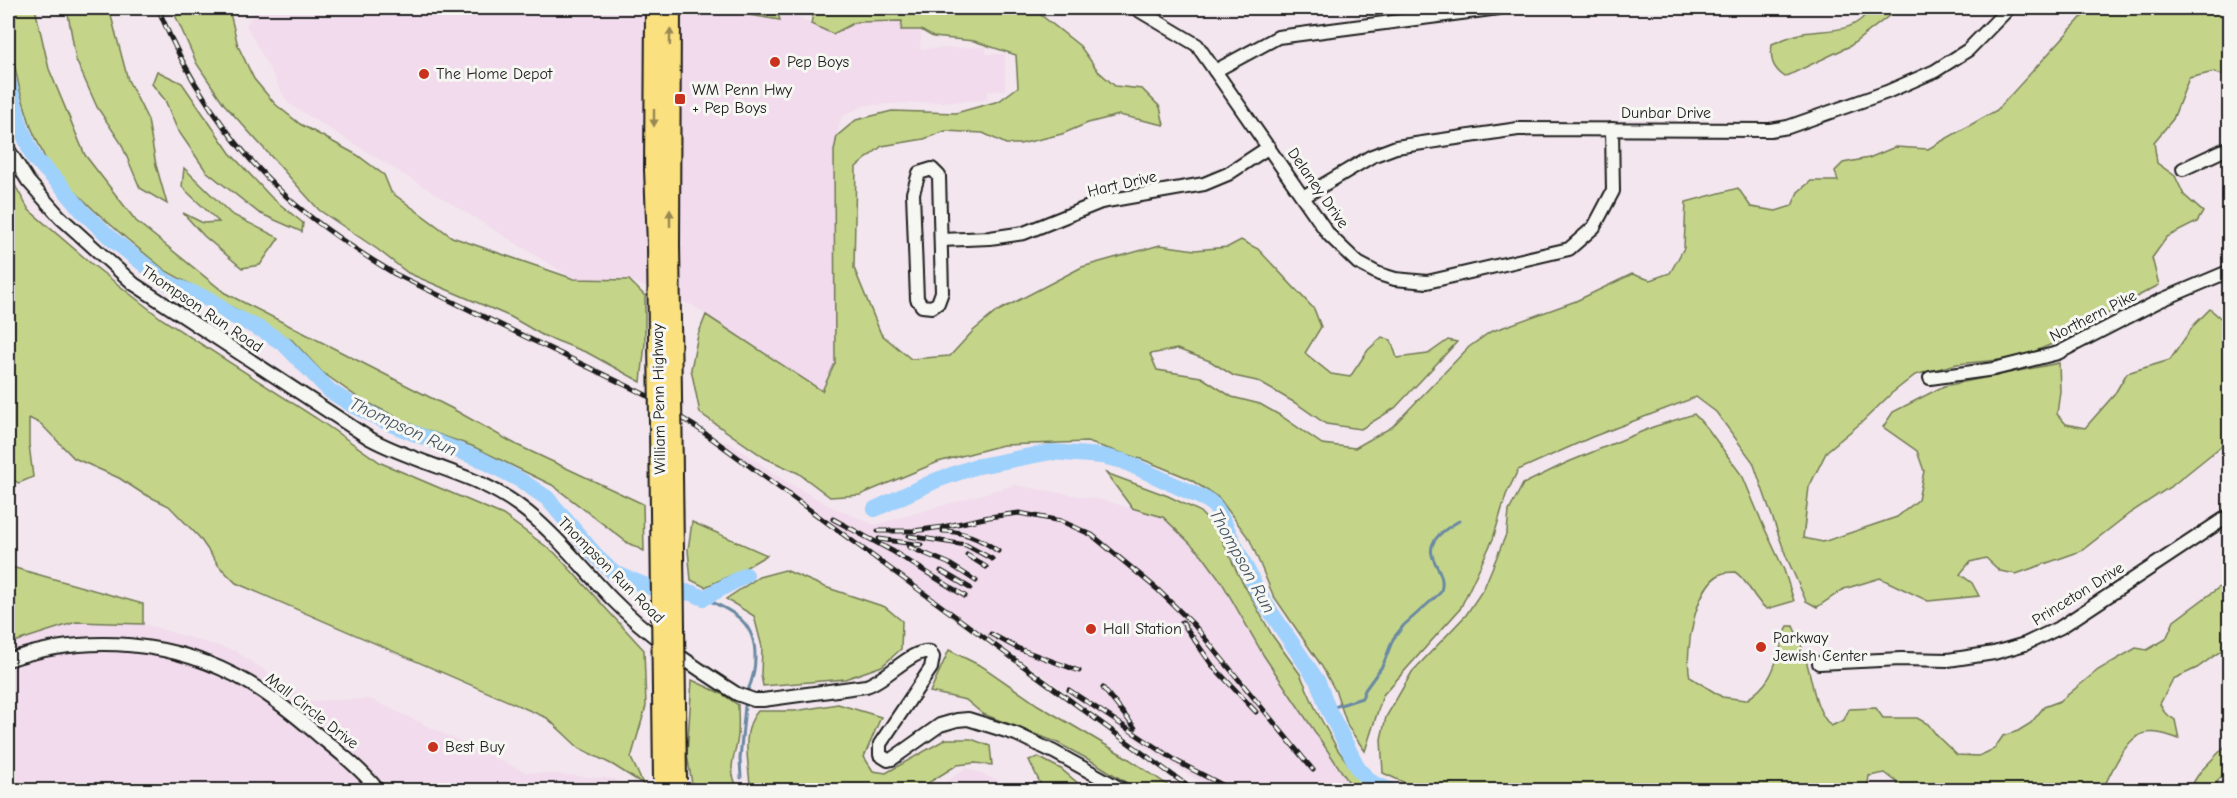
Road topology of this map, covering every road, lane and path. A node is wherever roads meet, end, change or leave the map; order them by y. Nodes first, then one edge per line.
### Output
1 (655, 8) edge
2 (671, 8) edge
3 (1135, 8) edge
4 (1499, 8) edge
5 (2009, 8) edge
6 (1215, 71) junction
7 (1612, 129) junction
8 (1269, 147) junction
9 (2229, 147) edge
10 (8, 149) edge
11 (2183, 170) dead end
12 (1303, 197) junction
13 (941, 240) junction
14 (663, 244) junction
15 (2229, 271) edge
16 (1930, 378) dead end
17 (2229, 515) edge
18 (8, 660) edge
19 (1819, 663) dead end
20 (670, 785) edge
21 (378, 790) edge
22 (1123, 790) edge

1 -> 14 highway, William Penn Highway
14 -> 2 highway, William Penn Highway
3 - 6 street, Delaney Drive
4 - 6 street
5 - 7 street, Dunbar Drive
6 - 8 street, Delaney Drive
7 - 12 street, Dunbar Drive
7 - 12 street, Delaney Drive
8 - 12 street, Delaney Drive
8 - 13 street, Hart Drive
9 - 11 street
10 - 22 street, Thompson Run Road
13 - 13 street
14 - 20 highway, William Penn Highway, bridge
15 - 16 street, Northern Pike
17 - 19 street, Princeton Drive
18 - 21 street, Mall Circle Drive

